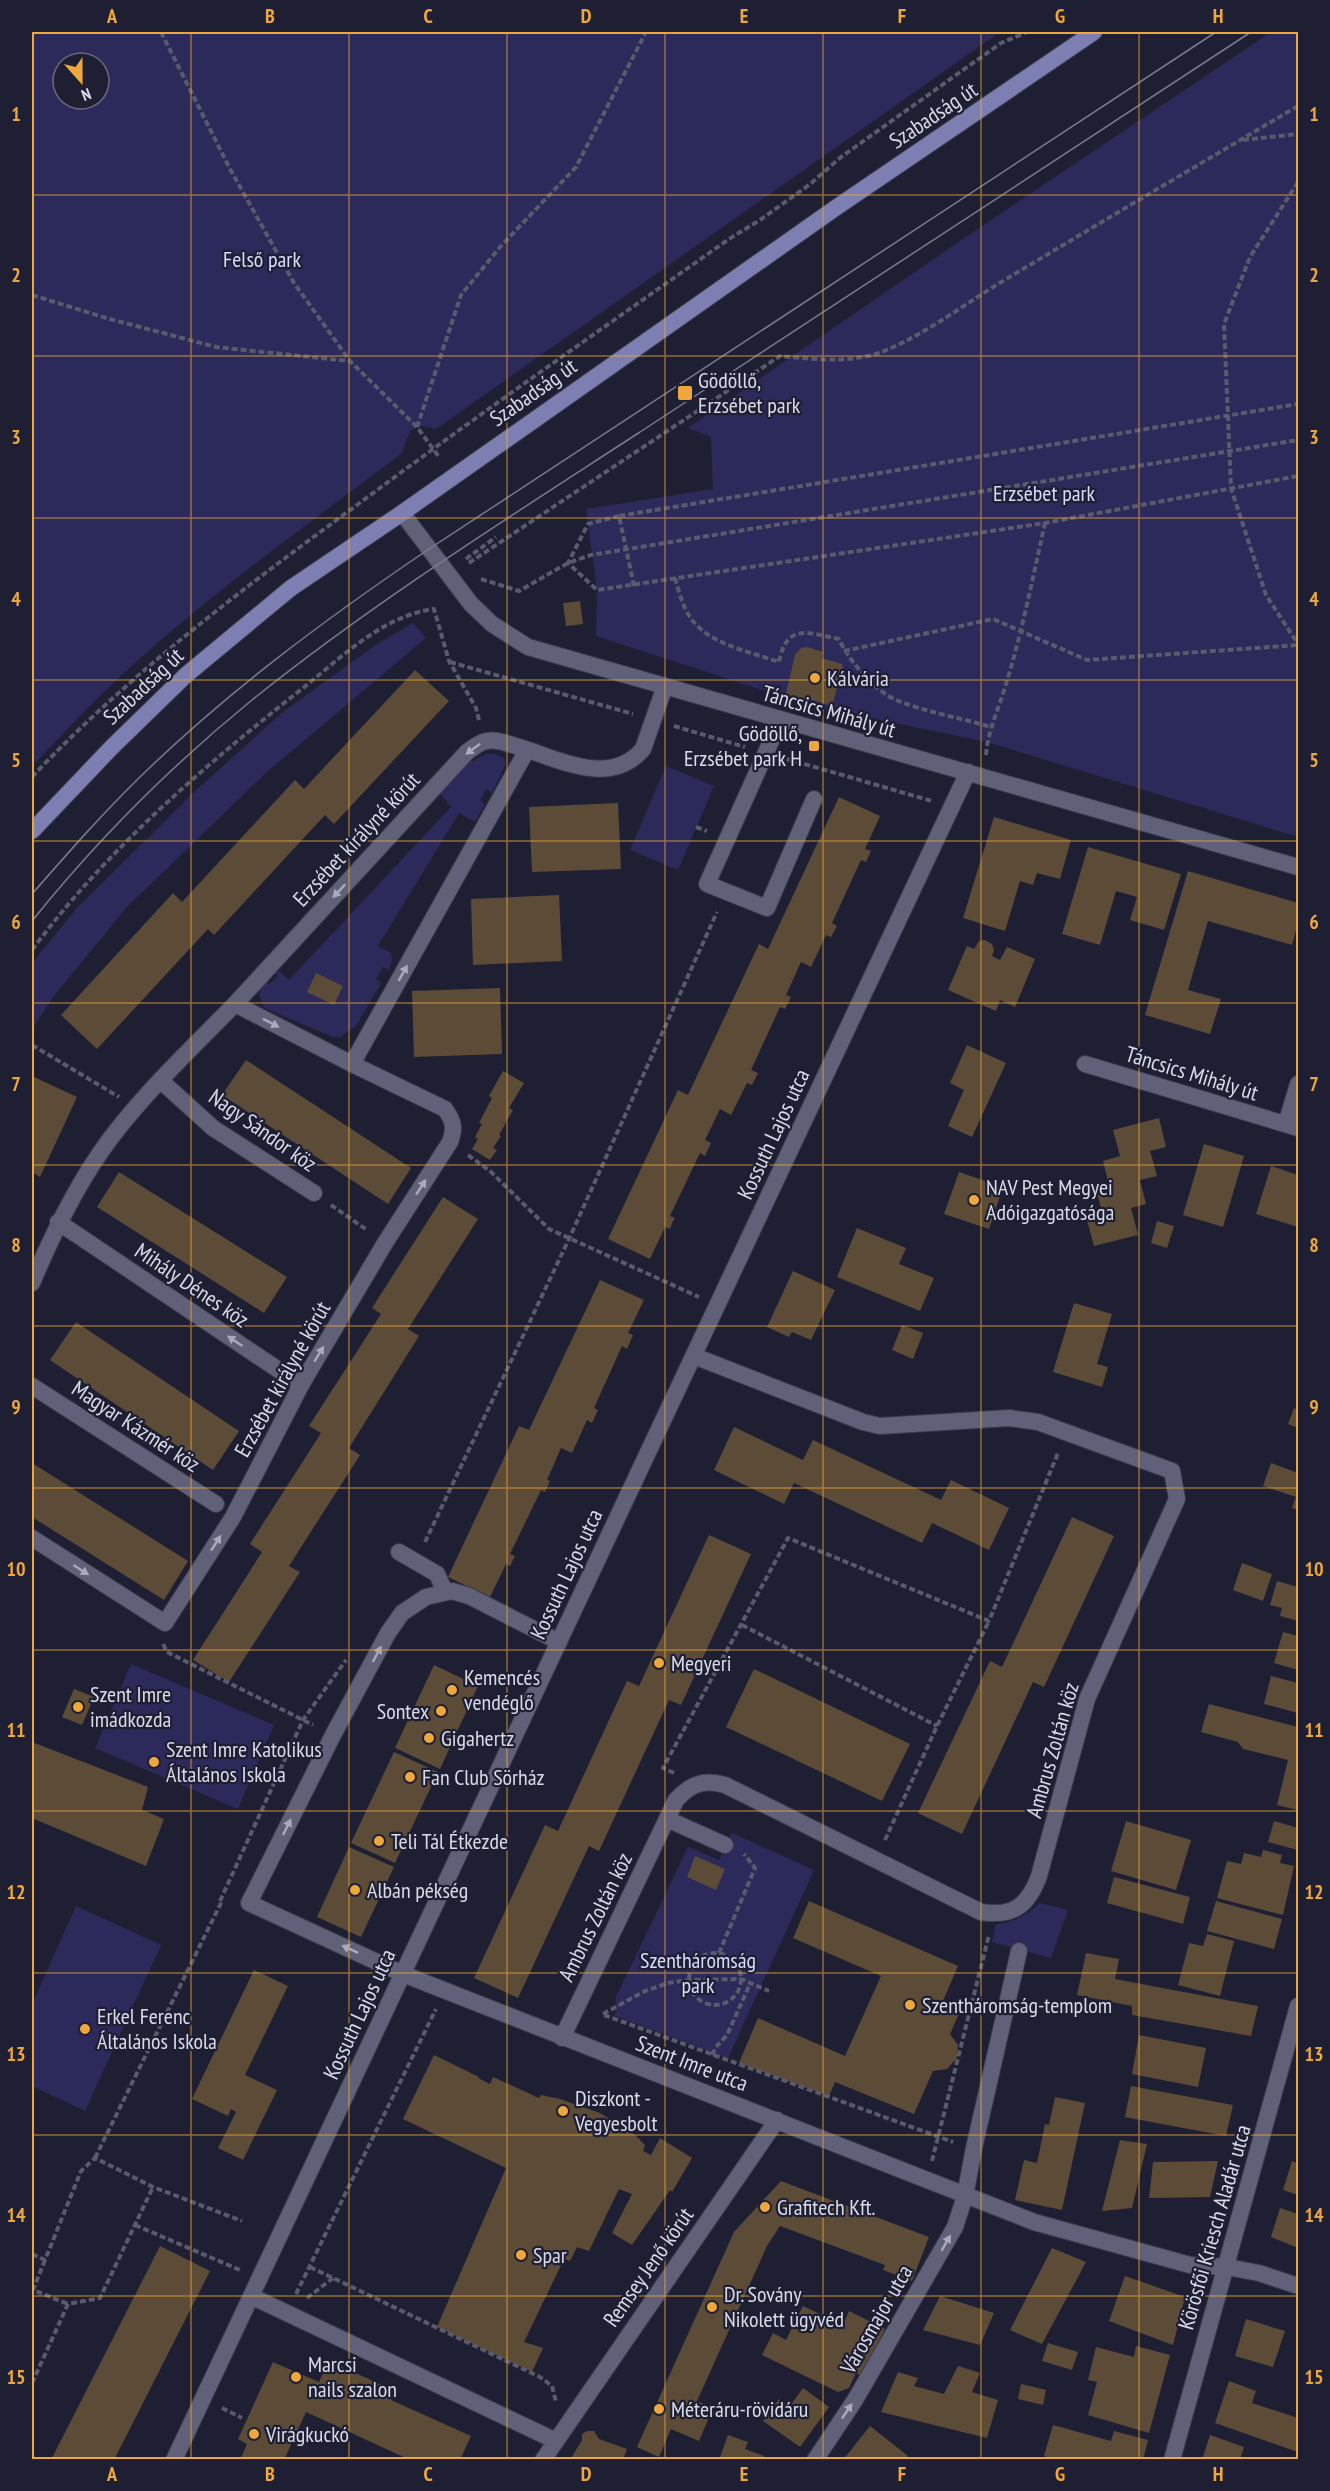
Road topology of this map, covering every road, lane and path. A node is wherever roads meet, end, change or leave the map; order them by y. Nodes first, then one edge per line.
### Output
1 (161, 32) edge
2 (646, 32) edge
3 (1027, 32) edge
4 (1094, 32) edge
5 (1299, 106) edge
6 (1299, 134) edge
7 (1239, 141) junction
8 (1299, 182) edge
9 (32, 295) edge
10 (350, 362) junction
11 (1299, 405) edge
12 (1226, 418) junction
13 (417, 427) junction
14 (1299, 440) edge
15 (433, 449) junction
16 (1229, 452) junction
17 (439, 458) dead end
18 (1299, 476) edge
19 (1231, 488) junction
20 (402, 513) junction
21 (619, 516) junction
22 (1045, 523) junction
23 (496, 537) dead end
24 (626, 549) junction
25 (469, 563) junction
26 (568, 563) junction
27 (675, 578) junction
28 (634, 586) junction
29 (1021, 629) junction
30 (1299, 645) edge
31 (844, 651) junction
32 (449, 662) junction
33 (665, 686) junction
34 (654, 720) junction
35 (780, 721) junction
36 (991, 727) junction
37 (484, 741) junction
38 (527, 750) junction
39 (767, 753) junction
40 (976, 775) junction
41 (32, 777) edge
42 (814, 799) dead end
43 (952, 807) junction
44 (32, 831) edge
45 (1299, 867) edge
46 (713, 923) dead end
47 (32, 950) edge
48 (235, 1004) junction
49 (32, 1045) edge
50 (352, 1064) junction
51 (1085, 1064) dead end
52 (160, 1080) junction
53 (1299, 1084) edge
54 (136, 1107) junction
55 (1292, 1126) edge
56 (450, 1142) junction
57 (314, 1193) joint
58 (58, 1222) junction
59 (569, 1239) junction
60 (385, 1243) junction
61 (32, 1283) edge
62 (717, 1305) junction
63 (694, 1356) junction
64 (301, 1385) junction
65 (32, 1386) edge
66 (484, 1418) dead end
67 (1067, 1431) junction
68 (216, 1504) dead end
69 (32, 1538) edge
70 (399, 1552) dead end
71 (445, 1592) junction
72 (988, 1621) junction
73 (165, 1623) junction
74 (742, 1625) junction
75 (559, 1642) junction
76 (937, 1726) junction
77 (333, 1735) junction
78 (697, 1782) junction
79 (666, 1820) junction
80 (725, 1845) dead end
81 (876, 1859) junction
82 (755, 1868) dead end
83 (249, 1903) junction
84 (995, 1914) junction
85 (1019, 1951) dead end
86 (719, 1953) junction
87 (403, 1974) junction
88 (741, 1979) junction
89 (688, 1980) junction
90 (751, 1982) junction
91 (444, 1991) junction
92 (769, 1991) dead end
93 (1299, 2006) edge
94 (596, 2012) dead end
95 (604, 2015) junction
96 (562, 2038) junction
97 (712, 2055) junction
98 (777, 2120) junction
99 (938, 2138) junction
100 (974, 2148) junction
101 (95, 2157) junction
102 (927, 2181) junction
103 (153, 2187) junction
104 (965, 2196) junction
105 (242, 2221) dead end
106 (135, 2226) junction
107 (32, 2254) edge
108 (45, 2260) junction
109 (310, 2267) junction
110 (1227, 2267) junction
111 (260, 2278) junction
112 (304, 2278) dead end
113 (333, 2278) junction
114 (1299, 2286) edge
115 (251, 2296) junction
116 (68, 2304) junction
117 (287, 2313) junction
118 (32, 2383) edge
119 (554, 2440) junction
120 (174, 2460) edge
121 (543, 2460) edge
122 (815, 2460) edge
123 (1172, 2460) edge

1 - 10 path
2 - 13 path
3 - 15 path
4 - 20 main road, Szabadság út
5 - 7 path
6 - 7 path
7 - 25 path
8 - 12 path
9 - 10 path
10 - 13 path
11 - 12 path
12 - 16 path
12 - 21 path
13 - 15 path
14 - 16 path
15 - 17 path
15 - 41 path
16 - 19 path
16 - 24 path
18 - 19 path
19 - 22 path
19 - 30 path
20 - 33 street, Táncsics Mihály út
20 - 44 main road, Szabadság út
21 - 24 path
21 - 26 path
22 - 27 path
22 - 29 path
23 - 25 path
24 - 26 path
24 - 28 path
25 - 26 path
26 - 28 path
27 - 28 path
27 - 31 path
29 - 30 path
29 - 31 path
29 - 36 path
31 - 36 path
32 - 34 path
32 - 37 path
32 - 47 path
33 - 34 street
33 - 35 street, Táncsics Mihály út
34 - 38 street
34 - 39 path
35 - 39 street
35 - 40 street, Táncsics Mihály út
36 - 40 path
37 - 38 street
37 -> 48 street, Erzsébet királyné körút
50 -> 38 street
39 - 42 street
39 - 43 path
40 - 43 street, Kossuth Lajos utca
40 - 45 street, Táncsics Mihály út
43 - 62 street, Kossuth Lajos utca
46 - 59 path
48 -> 50 street
48 - 52 street, Erzsébet királyné körút
49 - 54 path
50 - 56 street
51 - 55 street, Táncsics Mihály út
52 - 54 street, Erzsébet királyné körút
52 - 57 street, Nagy Sándor köz
53 - 55 street, Táncsics Mihály út
54 - 58 street, Erzsébet királyné körút
56 - 59 path
60 -> 56 street, Erzsébet királyné körút
57 - 60 path
58 - 61 street, Erzsébet királyné körút
64 -> 58 street, Mihály Dénes köz
59 - 62 path
59 - 66 path
64 -> 60 street, Erzsébet királyné körút
62 - 63 street, Kossuth Lajos utca
63 - 67 street, Ambrus Zoltán köz
63 - 75 street, Kossuth Lajos utca
73 -> 64 street, Erzsébet királyné körút
65 - 68 street, Magyar Kázmér köz
67 - 72 path
67 - 84 street, Ambrus Zoltán köz
69 -> 73 street
70 - 71 street
71 - 75 street
77 -> 71 street
72 - 74 path
72 - 76 path
73 - 77 path
74 - 76 path
74 - 78 path
75 - 87 street, Kossuth Lajos utca
76 - 81 path
83 -> 77 street
78 - 79 street, Ambrus Zoltán köz
78 - 81 street
79 - 80 street
79 - 96 street, Ambrus Zoltán köz
81 - 84 street
82 - 86 path
87 -> 83 street, Szent Imre utca
83 - 101 path
84 - 99 path
85 - 100 street
86 - 88 path
86 - 89 path
87 - 91 street, Szent Imre utca
87 - 111 street, Kossuth Lajos utca
88 - 89 path
88 - 89 path
88 - 90 path
89 - 95 path
90 - 92 path
90 - 97 path
91 - 96 street, Szent Imre utca
91 - 109 path
93 - 110 street, Körösfői Kriesch Aladár utca
94 - 95 path
95 - 97 path
96 - 98 street, Szent Imre utca
97 - 99 path
98 - 102 street, Szent Imre utca
98 - 119 street, Remsey Jenő körút
99 - 100 path
99 - 102 path
100 - 104 street
101 - 103 path
101 - 108 path
102 - 104 street, Szent Imre utca
103 - 105 path
103 - 106 path
104 - 110 street, Szent Imre utca
122 -> 104 street, Városmajor utca
106 - 111 path
106 - 116 path
107 - 108 path
108 - 116 path
109 - 112 path
109 - 113 path
110 - 114 street, Szent Imre utca
110 - 123 street, Körösfői Kriesch Aladár utca
111 - 115 street, Kossuth Lajos utca
113 - 117 path
113 - 119 path
115 - 117 street
115 - 120 street, Kossuth Lajos utca
116 - 118 path
117 - 119 street
119 - 121 street, Remsey Jenő körút

